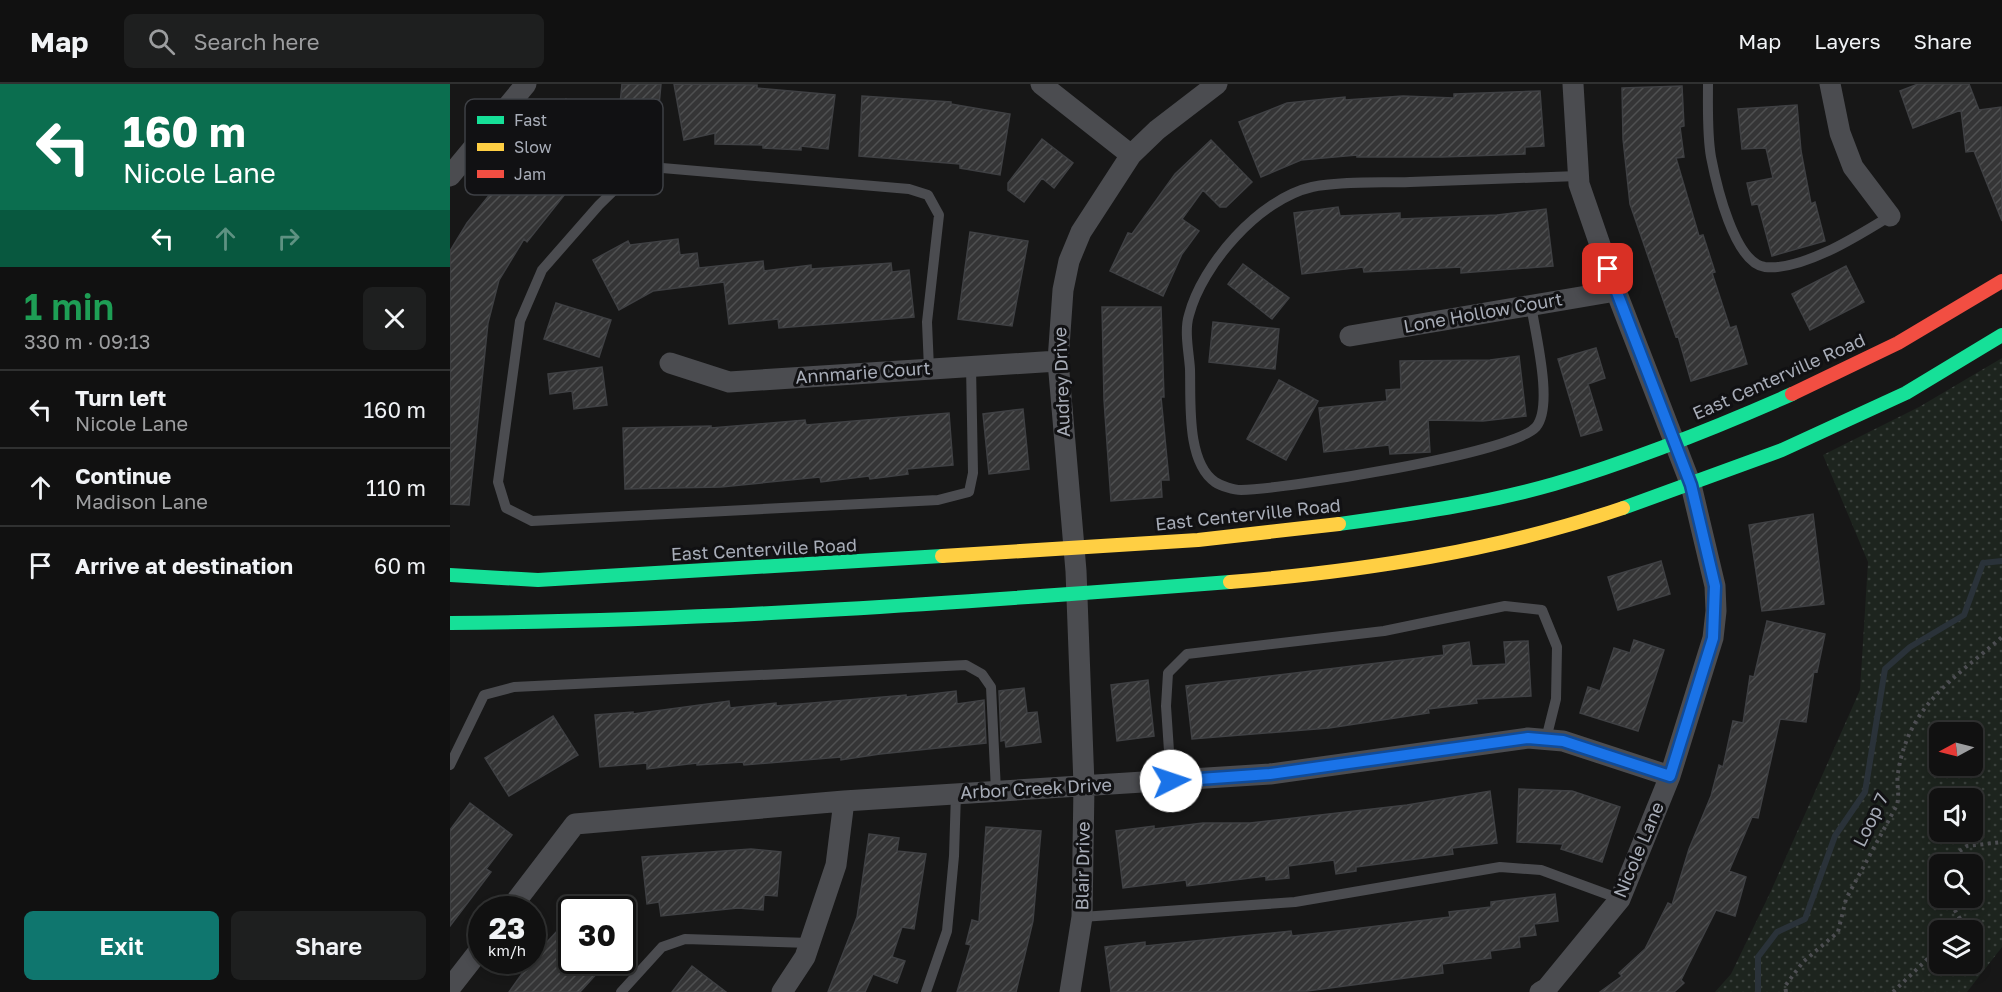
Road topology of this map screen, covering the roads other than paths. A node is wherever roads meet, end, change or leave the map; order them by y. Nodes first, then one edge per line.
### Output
1 (526, 84) edge
2 (1041, 84) edge
3 (1217, 84) edge
4 (1573, 84) edge
5 (1708, 84) edge
6 (1830, 84) edge
7 (514, 99) edge
8 (1131, 154) junction
9 (465, 158) edge
10 (663, 168) edge
11 (450, 176) edge
12 (1578, 176) junction
13 (609, 195) edge
14 (1890, 216) joint
15 (2002, 281) edge
16 (1616, 291) junction
17 (1531, 305) junction
18 (2002, 335) edge
19 (1350, 336) dead end
20 (1058, 361) junction
21 (670, 363) dead end
22 (971, 366) junction
23 (929, 369) junction
24 (1675, 441) junction
25 (1691, 485) junction
26 (1075, 548) junction
27 (450, 575) edge
28 (1077, 594) junction
29 (450, 623) edge
30 (1546, 740) junction
31 (450, 765) edge
32 (1670, 776) junction
33 (1171, 781) junction
34 (1084, 785) junction
35 (996, 791) junction
36 (956, 793) junction
37 (844, 801) junction
38 (520, 896) edge
39 (1620, 899) junction
40 (1082, 917) junction
41 (810, 943) junction
42 (468, 965) edge
43 (450, 988) edge
44 (621, 992) edge
45 (782, 992) edge
46 (926, 992) edge
47 (1070, 992) edge
48 (1540, 992) edge

1 - 7 street
2 - 8 street
3 - 8 street, Audrey Drive
4 - 12 street, Nicole Lane
5 - 14 lane
6 - 14 street
8 - 20 street, Audrey Drive
9 - 11 street
10 - 23 lane
12 - 16 street, Nicole Lane
12 - 17 lane
13 - 22 lane
15 - 24 main road, East Centerville Road
16 - 17 street, Lone Hollow Court
16 - 24 street, Nicole Lane
17 - 19 street, Lone Hollow Court
18 - 25 main road
20 - 22 street, Annmarie Court
20 - 26 street, Audrey Drive
21 - 23 street, Annmarie Court
22 - 23 street, Annmarie Court
24 - 25 street, Nicole Lane
24 - 26 main road, East Centerville Road
25 - 28 main road
25 - 32 street, Nicole Lane
26 - 27 main road, East Centerville Road
26 - 28 street, Audrey Drive
28 - 29 main road
28 - 34 street, Blair Drive
30 - 32 street, Arbor Creek Drive
30 - 33 street, Arbor Creek Drive
30 - 33 lane
31 - 35 lane
32 - 39 street, Nicole Lane
33 - 34 street, Arbor Creek Drive
34 - 35 street, Arbor Creek Drive
34 - 40 street, Blair Drive
35 - 36 street, Arbor Creek Drive
36 - 37 street, Arbor Creek Drive
36 - 46 lane
37 - 38 street, Arbor Creek Drive
37 - 41 street
39 - 40 lane
39 - 48 street, Nicole Lane
40 - 47 street, Blair Drive
41 - 44 lane
41 - 45 street
42 - 43 street

